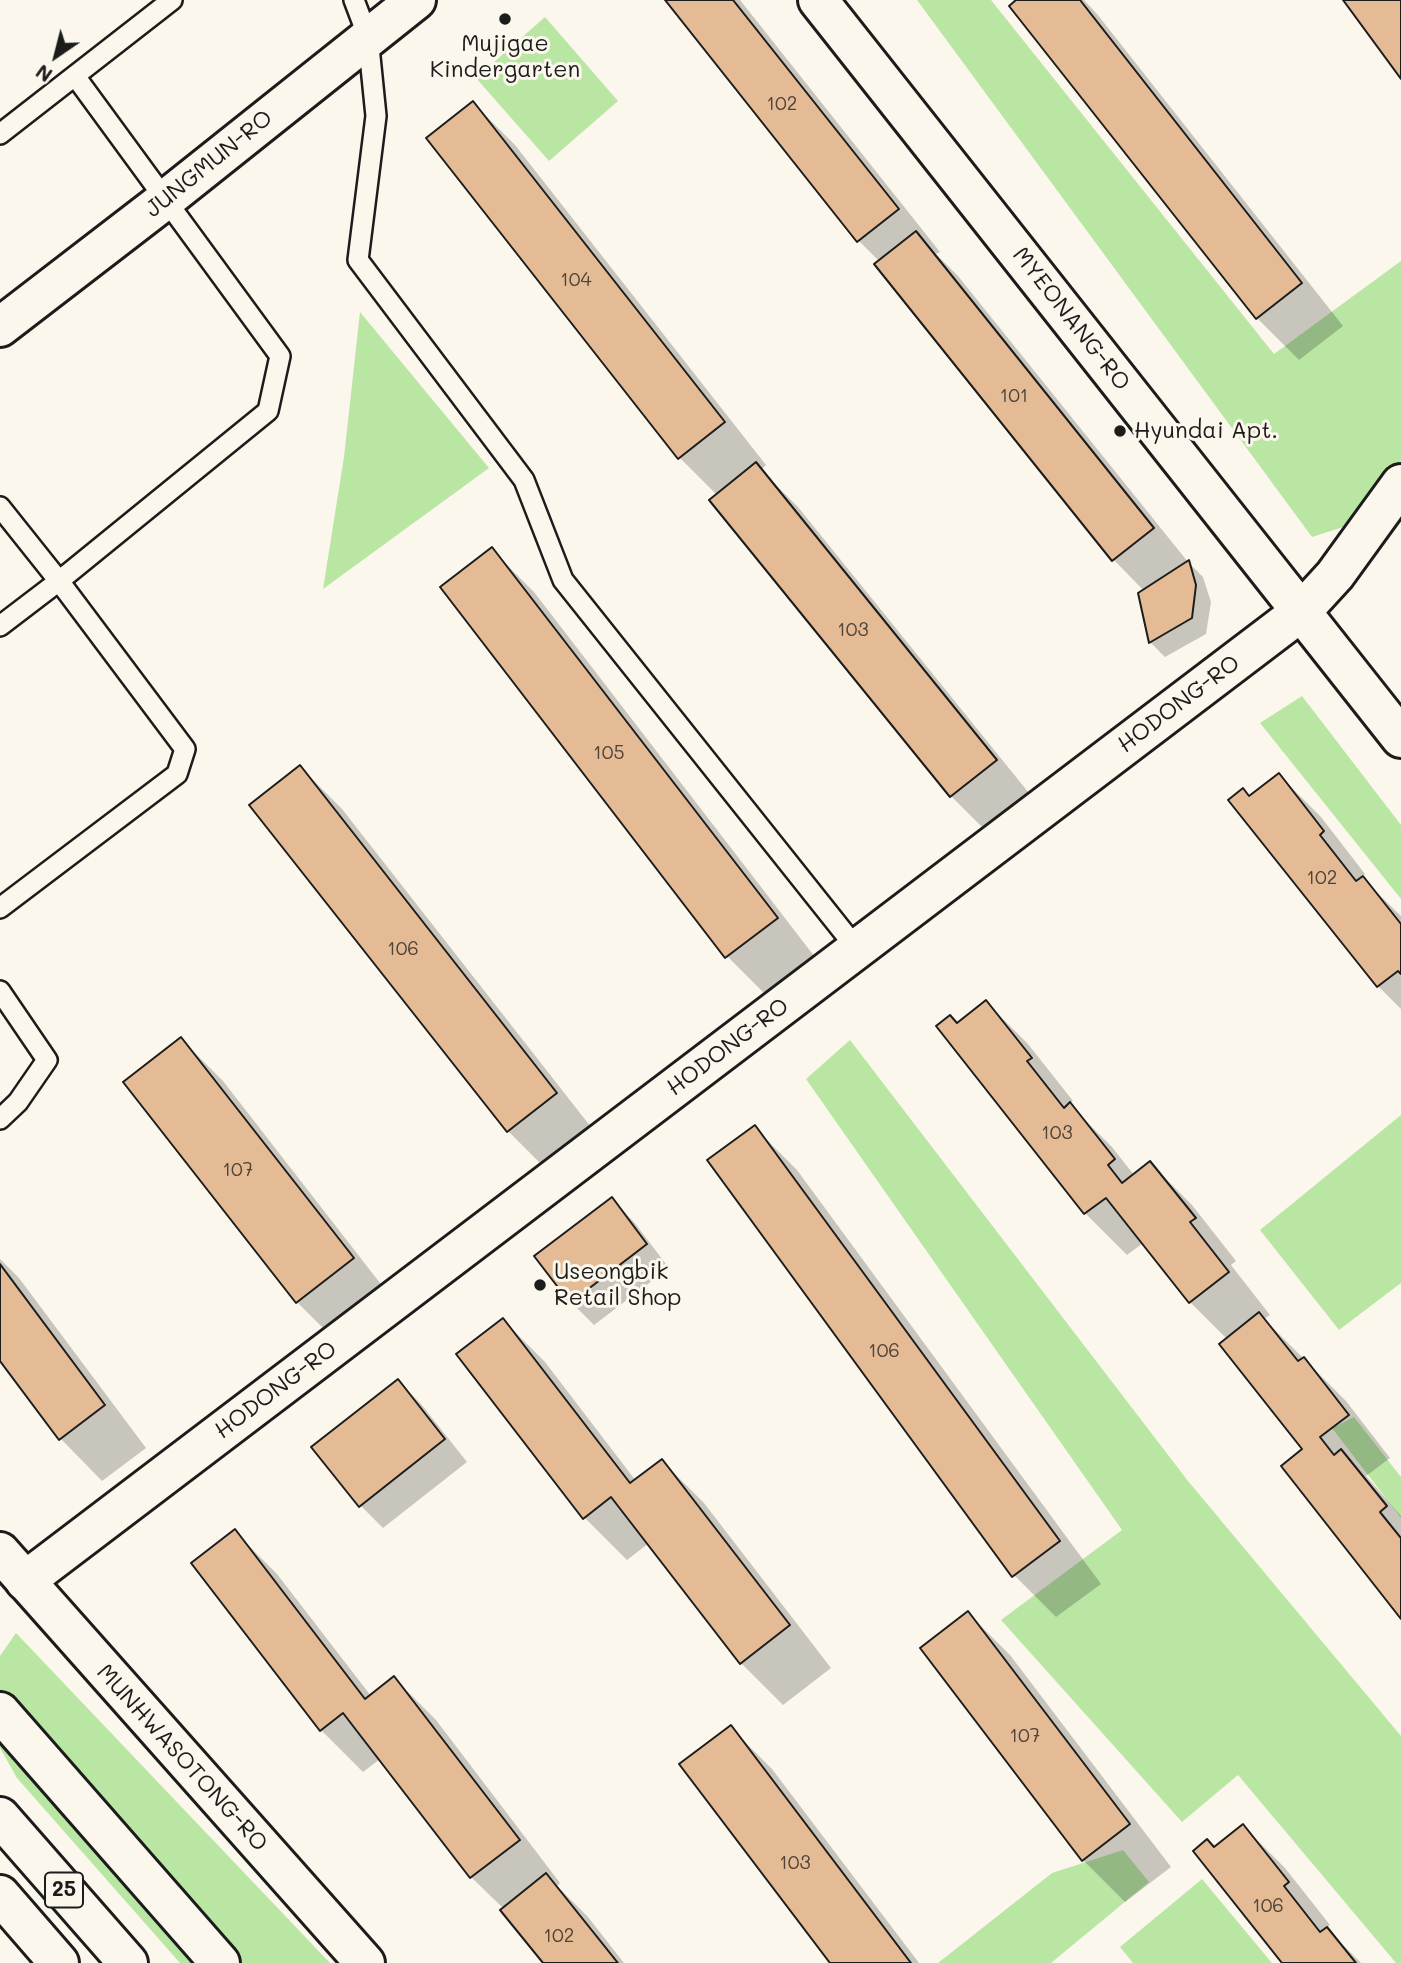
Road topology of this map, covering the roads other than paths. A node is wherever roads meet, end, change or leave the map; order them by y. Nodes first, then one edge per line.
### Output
1 (172, 0) edge
2 (354, 0) edge
3 (416, 0) edge
4 (818, 0) edge
5 (368, 37) junction
6 (75, 76) junction
7 (0, 134) edge
8 (165, 200) junction
9 (0, 327) edge
10 (1397, 502) edge
11 (0, 507) edge
12 (59, 581) junction
13 (1302, 611) junction
14 (0, 626) edge
15 (1401, 738) edge
16 (0, 908) edge
17 (857, 948) junction
18 (0, 990) edge
19 (0, 1119) edge
20 (0, 1552) edge
21 (12, 1590) edge
22 (0, 1712) edge
23 (0, 1817) edge
24 (0, 1895) edge
25 (59, 1963) edge
26 (128, 1963) edge
27 (220, 1963) edge
28 (365, 1963) edge

1 - 6 lane
2 - 5 lane
3 - 5 main road, JUNGMUN-RO
4 - 13 main road, MYEONANG-RO
5 - 8 main road, JUNGMUN-RO
5 - 17 lane
6 - 7 lane
6 - 8 lane
8 - 9 main road, JUNGMUN-RO
8 - 12 lane
10 - 13 main road, HODONG-RO
11 - 12 lane
12 - 14 lane
12 - 16 lane
13 - 15 main road, MYEONANG-RO
13 - 17 main road, HODONG-RO
17 - 21 main road, HODONG-RO
18 - 19 lane
20 - 21 main road, MUNHWASOTONG-RO
21 - 28 main road, MUNHWASOTONG-RO
22 - 27 main road
23 - 26 main road, 25
24 - 25 main road, 25

